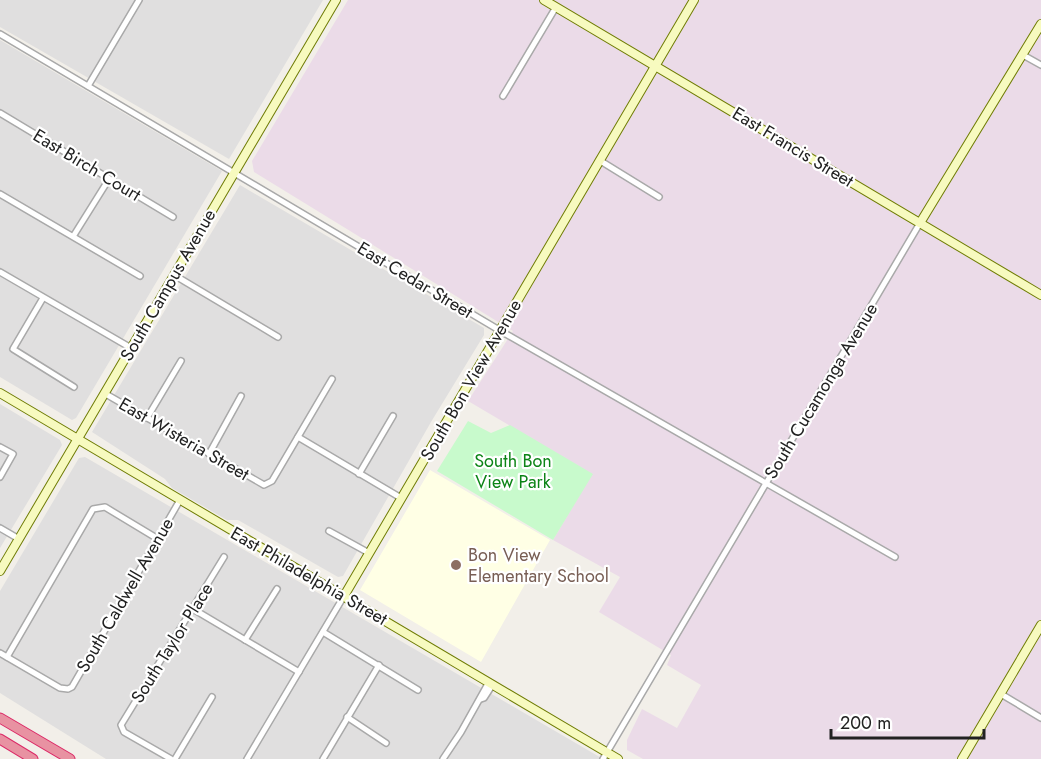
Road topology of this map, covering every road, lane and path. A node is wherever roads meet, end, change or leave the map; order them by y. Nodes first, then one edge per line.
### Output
1 (139, 0) edge
2 (336, 0) edge
3 (544, 0) edge
4 (694, 0) edge
5 (556, 7) junction
6 (1041, 24) edge
7 (0, 34) edge
8 (1023, 55) junction
9 (655, 65) junction
10 (1041, 66) edge
11 (88, 86) junction
12 (503, 96) dead end
13 (0, 113) edge
14 (599, 160) junction
15 (234, 172) junction
16 (109, 179) junction
17 (0, 194) edge
18 (659, 197) dead end
19 (174, 217) dead end
20 (920, 223) junction
21 (74, 235) junction
22 (0, 272) edge
23 (174, 275) junction
24 (140, 276) dead end
25 (1041, 295) edge
26 (43, 298) junction
27 (500, 330) junction
28 (278, 337) dead end
29 (131, 348) junction
30 (181, 362) dead end
31 (332, 379) dead end
32 (74, 387) dead end
33 (0, 393) edge
34 (104, 393) junction
35 (241, 396) dead end
36 (393, 416) dead end
37 (147, 418) junction
38 (298, 438) junction
39 (77, 439) junction
40 (0, 447) edge
41 (209, 454) junction
42 (359, 474) junction
43 (0, 477) edge
44 (766, 483) junction
45 (401, 498) junction
46 (180, 500) junction
47 (0, 528) edge
48 (329, 531) dead end
49 (19, 539) junction
50 (158, 539) junction
51 (369, 553) junction
52 (224, 557) dead end
53 (895, 558) dead end
54 (0, 571) edge
55 (277, 589) dead end
56 (344, 596) junction
57 (193, 609) junction
58 (1041, 625) edge
59 (323, 632) junction
60 (245, 640) junction
61 (0, 653) edge
62 (7, 657) junction
63 (379, 665) junction
64 (299, 672) junction
65 (491, 683) junction
66 (418, 690) dead end
67 (1001, 693) junction
68 (212, 697) dead end
69 (346, 717) junction
70 (0, 718) edge
71 (1041, 718) edge
72 (0, 739) edge
73 (386, 743) dead end
74 (605, 756) edge
75 (33, 759) edge
76 (70, 759) edge
77 (173, 759) edge
78 (247, 759) edge
79 (323, 759) edge
80 (443, 759) edge
81 (618, 759) edge
82 (962, 759) edge

1 - 11 street
2 - 15 street, South Campus Avenue
3 - 5 street, East Francis Street
4 - 9 street, South Bon View Avenue
5 - 9 street, East Francis Street
5 - 12 street
6 - 8 street, South Cucamonga Avenue
7 - 11 street, East Cedar Street
8 - 10 street
8 - 20 street, South Cucamonga Avenue
9 - 14 street, South Bon View Avenue
9 - 20 street, East Francis Street
11 - 15 street, East Cedar Street
13 - 16 street, East Birch Court
14 - 18 street
14 - 27 street, South Bon View Avenue
15 - 23 street, South Campus Avenue
15 - 27 street, East Cedar Street
16 - 19 street, East Birch Court
16 - 21 street
17 - 21 street
20 - 25 street, East Francis Street
20 - 44 street, South Cucamonga Avenue
21 - 24 street
22 - 26 street
23 - 28 street
23 - 29 street, South Campus Avenue
26 - 29 street
26 - 32 street
27 - 44 street, East Cedar Street
27 - 45 street, South Bon View Avenue
29 - 34 street, South Campus Avenue
30 - 37 street
31 - 38 street
33 - 39 street, East Philadelphia Street
34 - 37 street, East Wisteria Street
34 - 39 street, South Campus Avenue
35 - 41 street
36 - 42 street
37 - 41 street, East Wisteria Street
38 - 41 street, East Wisteria Street
38 - 42 street
39 - 46 street, East Philadelphia Street
39 - 49 street, South Campus Avenue
40 - 43 street
42 - 45 street
44 - 53 street, East Cedar Street
44 - 74 street, South Cucamonga Avenue
45 - 51 street, South Bon View Avenue
46 - 50 street, South Caldwell Avenue
46 - 56 street, East Philadelphia Street
47 - 49 street
48 - 51 street
49 - 54 street, South Campus Avenue
50 - 62 street, South Caldwell Avenue
50 - 62 street
51 - 56 street, South Bon View Avenue
52 - 57 street, South Taylor Place
55 - 60 street
56 - 59 street, South Bon View Avenue
56 - 65 street, East Philadelphia Street
57 - 60 street
57 - 77 street, South Taylor Place
58 - 67 street
59 - 63 street
59 - 64 street, South Bon View Avenue
60 - 64 street
61 - 62 street
63 - 66 street
63 - 69 street
64 - 78 street, South Bon View Avenue
65 - 74 street, East Philadelphia Street
65 - 80 street
67 - 71 street
67 - 82 street
68 - 77 street
69 - 73 street
69 - 79 street
70 - 76 highway
72 - 75 highway
74 - 81 street, East Philadelphia Street

